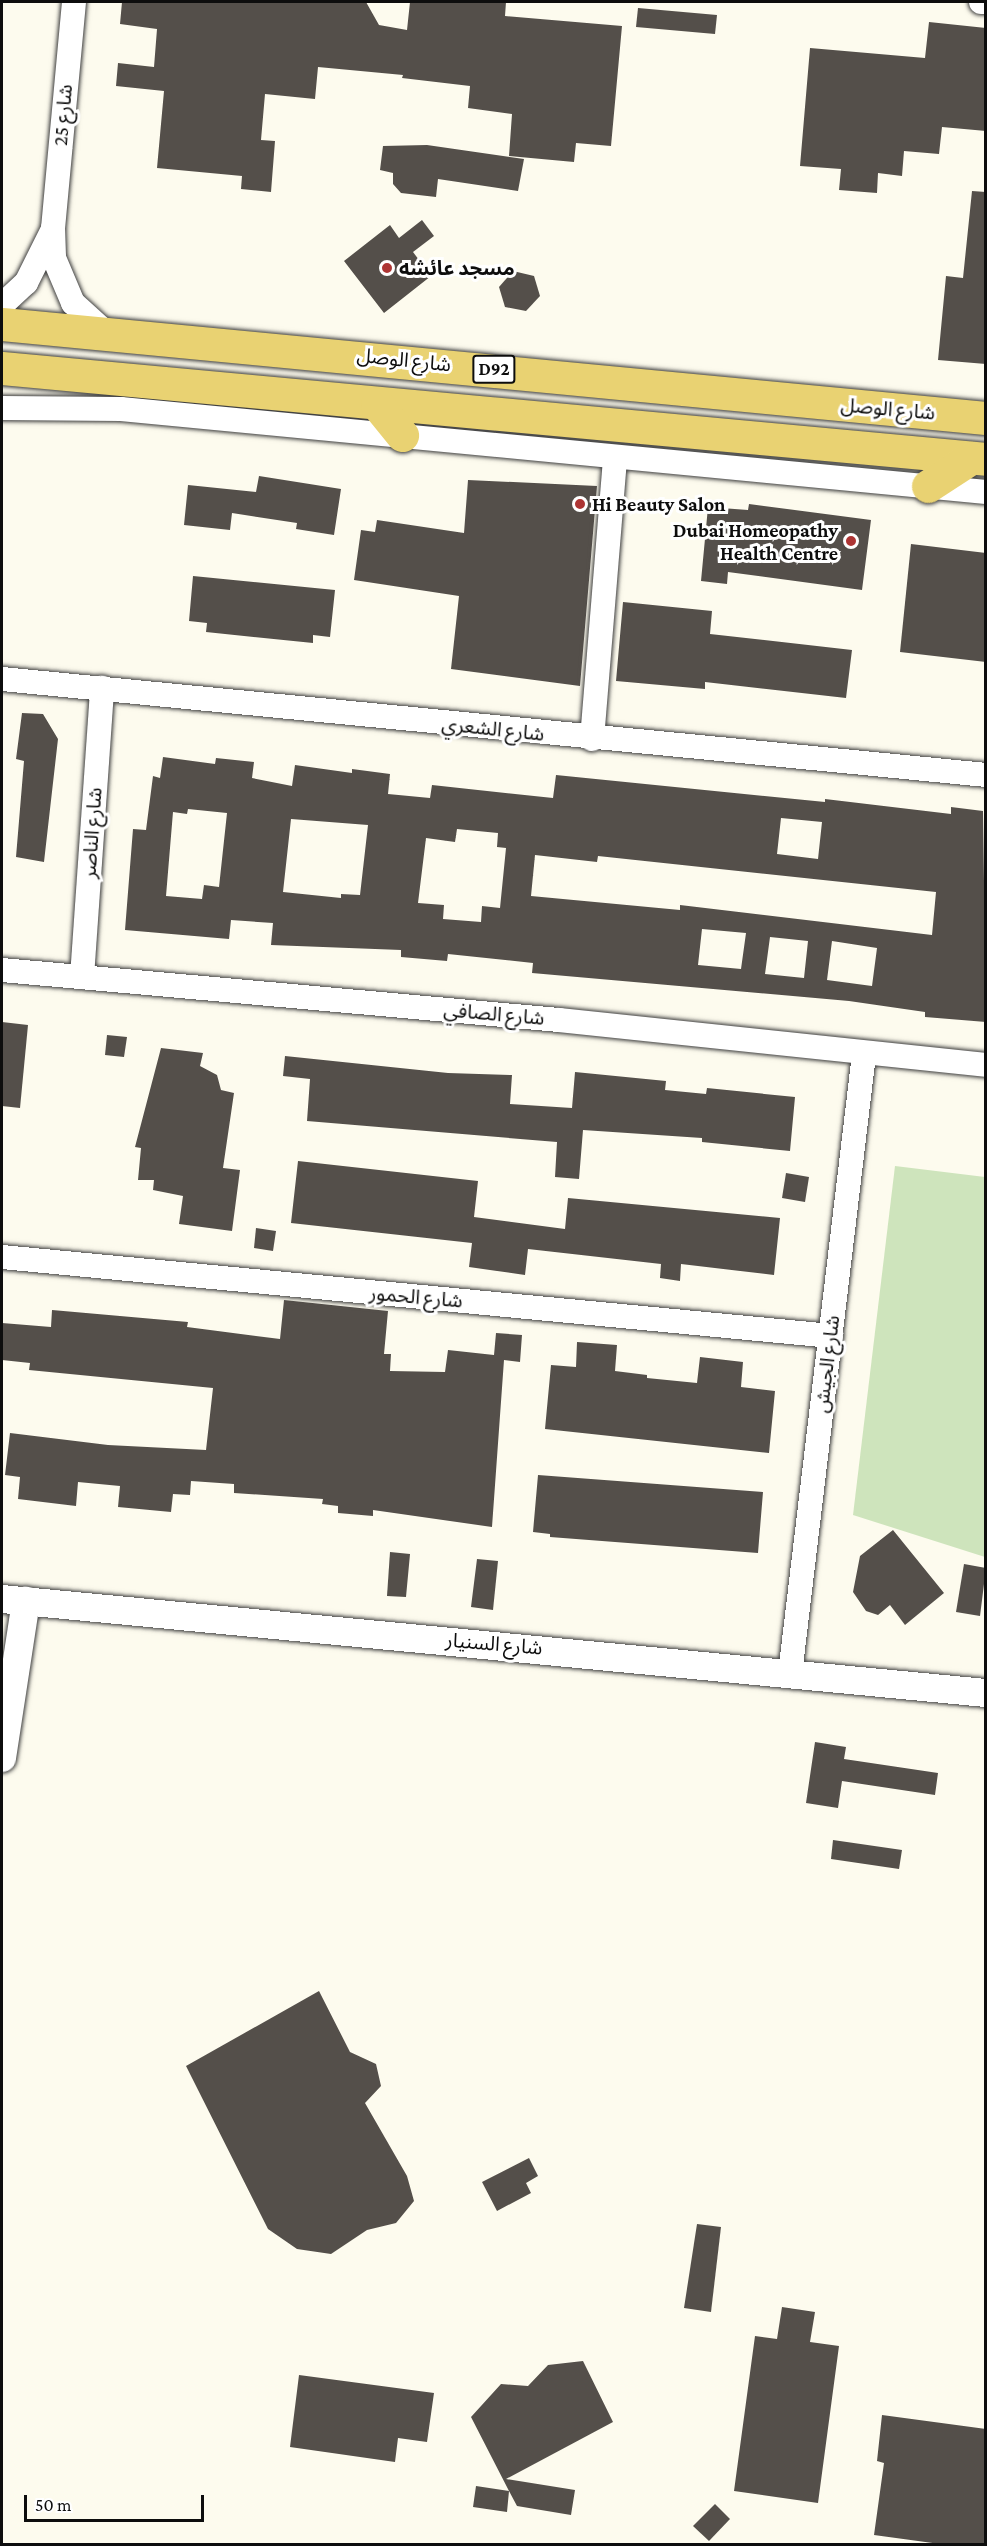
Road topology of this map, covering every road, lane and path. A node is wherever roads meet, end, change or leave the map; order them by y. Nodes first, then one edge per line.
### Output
1 (74, 2) edge
2 (53, 228) junction
3 (2, 305) edge
4 (2, 324) edge
5 (104, 331) junction
6 (2, 368) edge
7 (377, 404) junction
8 (2, 408) edge
9 (986, 418) edge
10 (402, 435) junction
11 (615, 458) junction
12 (978, 458) edge
13 (928, 486) junction
14 (986, 492) edge
15 (2, 679) edge
16 (102, 688) junction
17 (591, 739) junction
18 (986, 775) edge
19 (2, 970) edge
20 (82, 977) junction
21 (864, 1054) junction
22 (986, 1065) edge
23 (2, 1257) edge
24 (831, 1336) junction
25 (14, 1600) edge
26 (790, 1674) junction
27 (986, 1693) edge
28 (2, 1758) edge

1 - 2 street, شارع 25
2 - 3 street, شارع 25
2 - 5 street, شارع 25
4 - 5 main road, شارع الوصل / D92
5 - 9 main road, شارع الوصل / D92
6 - 7 main road, شارع الوصل / D92
7 - 10 main road
7 - 12 main road, شارع الوصل / D92
8 - 10 street
10 - 11 street
11 - 13 street
11 - 17 street
12 - 13 main road
13 - 14 street
15 - 16 street, شارع الشعري
16 - 17 street, شارع الشعري
16 - 20 street, شارع الناصر
17 - 18 street, شارع الشعري
19 - 20 street, شارع الصافي
20 - 21 street, شارع الصافي
21 - 22 street, شارع الصافي
21 - 24 street, شارع الجيش
23 - 24 street, شارع الحمور
24 - 26 street, شارع الجيش
25 - 26 street, شارع السنيار
25 - 28 street
26 - 27 street, شارع السنيار

